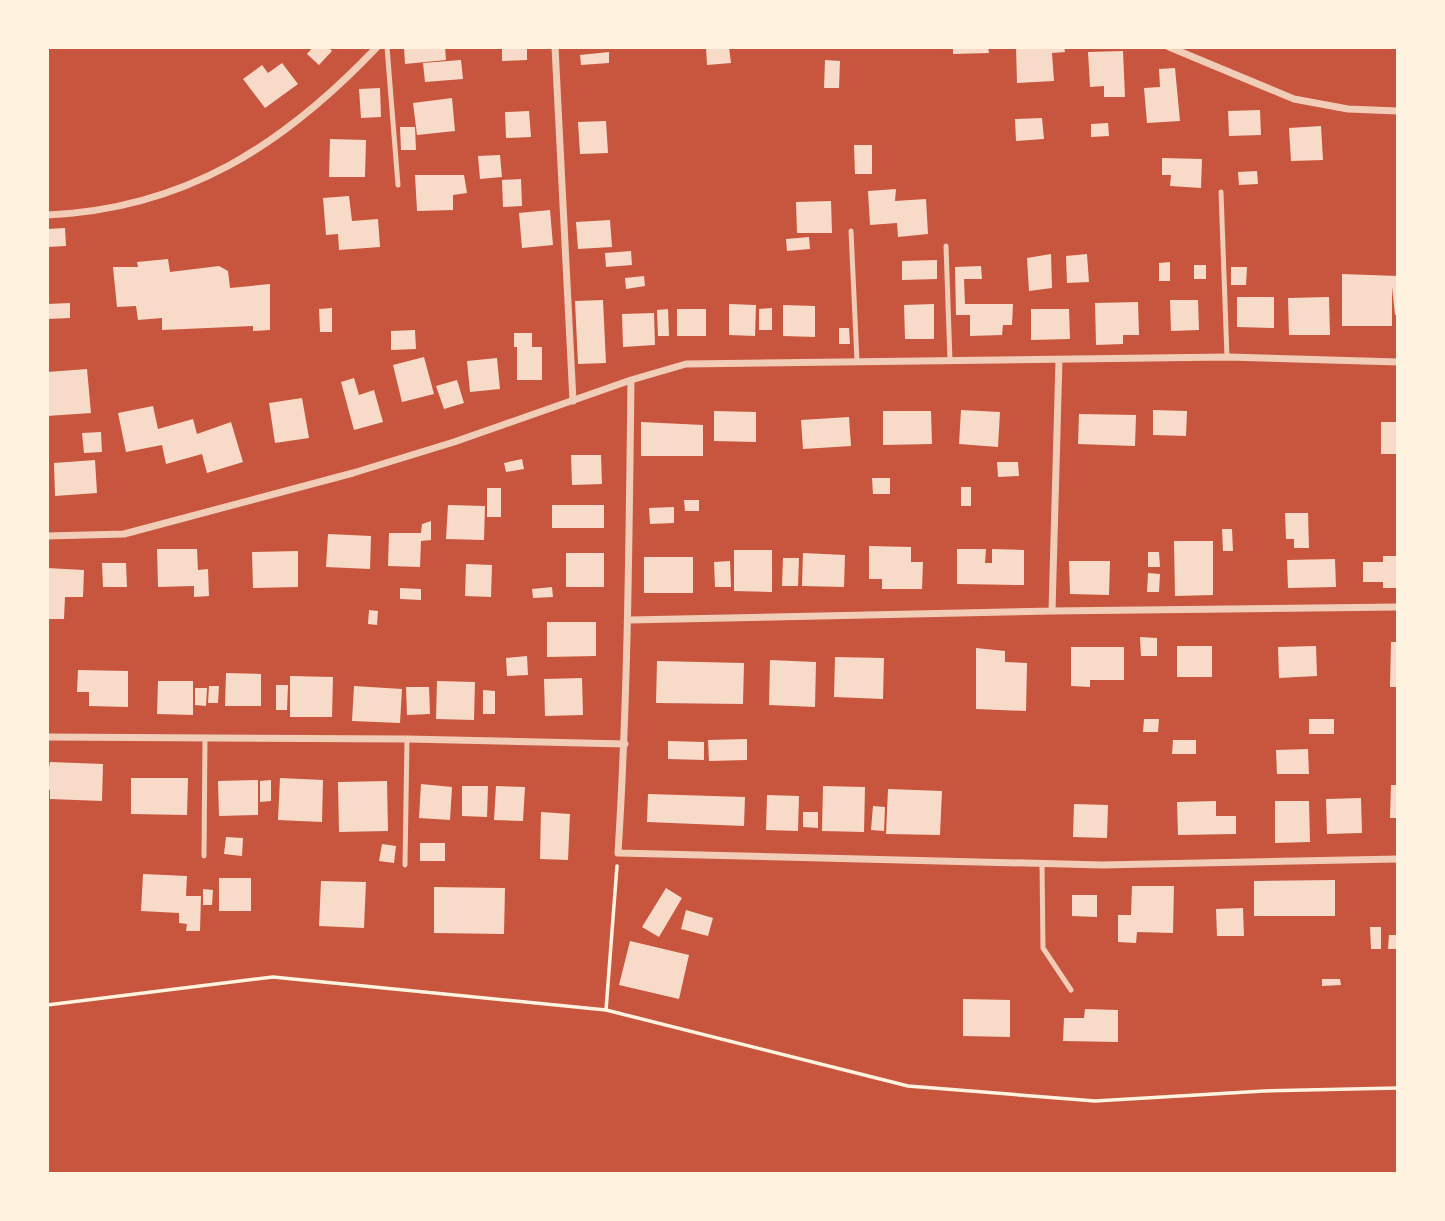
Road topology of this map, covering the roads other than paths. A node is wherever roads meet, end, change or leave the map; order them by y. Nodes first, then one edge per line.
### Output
1 (377, 47) edge
2 (387, 47) edge
3 (555, 47) edge
4 (1169, 47) edge
5 (1398, 111) edge
6 (398, 185) dead end
7 (1221, 192) dead end
8 (47, 215) edge
9 (851, 231) dead end
10 (947, 246) dead end
11 (1227, 357) junction
12 (1059, 360) junction
13 (858, 361) junction
14 (950, 361) junction
15 (1398, 362) edge
16 (631, 380) junction
17 (573, 401) junction
18 (47, 536) edge
19 (1398, 607) edge
20 (1052, 611) junction
21 (629, 620) junction
22 (47, 737) edge
23 (205, 738) junction
24 (407, 739) junction
25 (625, 744) junction
26 (204, 856) dead end
27 (1398, 859) edge
28 (1042, 863) junction
29 (405, 865) dead end
30 (1071, 990) dead end

1 - 8 street
2 - 6 lane
3 - 17 street
4 - 5 street
7 - 11 lane
9 - 13 lane
10 - 14 lane
11 - 12 street
11 - 15 street
12 - 14 street
12 - 20 street
13 - 14 street
13 - 16 street
16 - 17 street
16 - 21 street
17 - 18 street
19 - 20 street
20 - 21 street
21 - 25 street
22 - 23 street
23 - 24 street
23 - 26 lane
24 - 25 street
24 - 29 lane
25 - 28 street
27 - 28 street
28 - 30 lane

